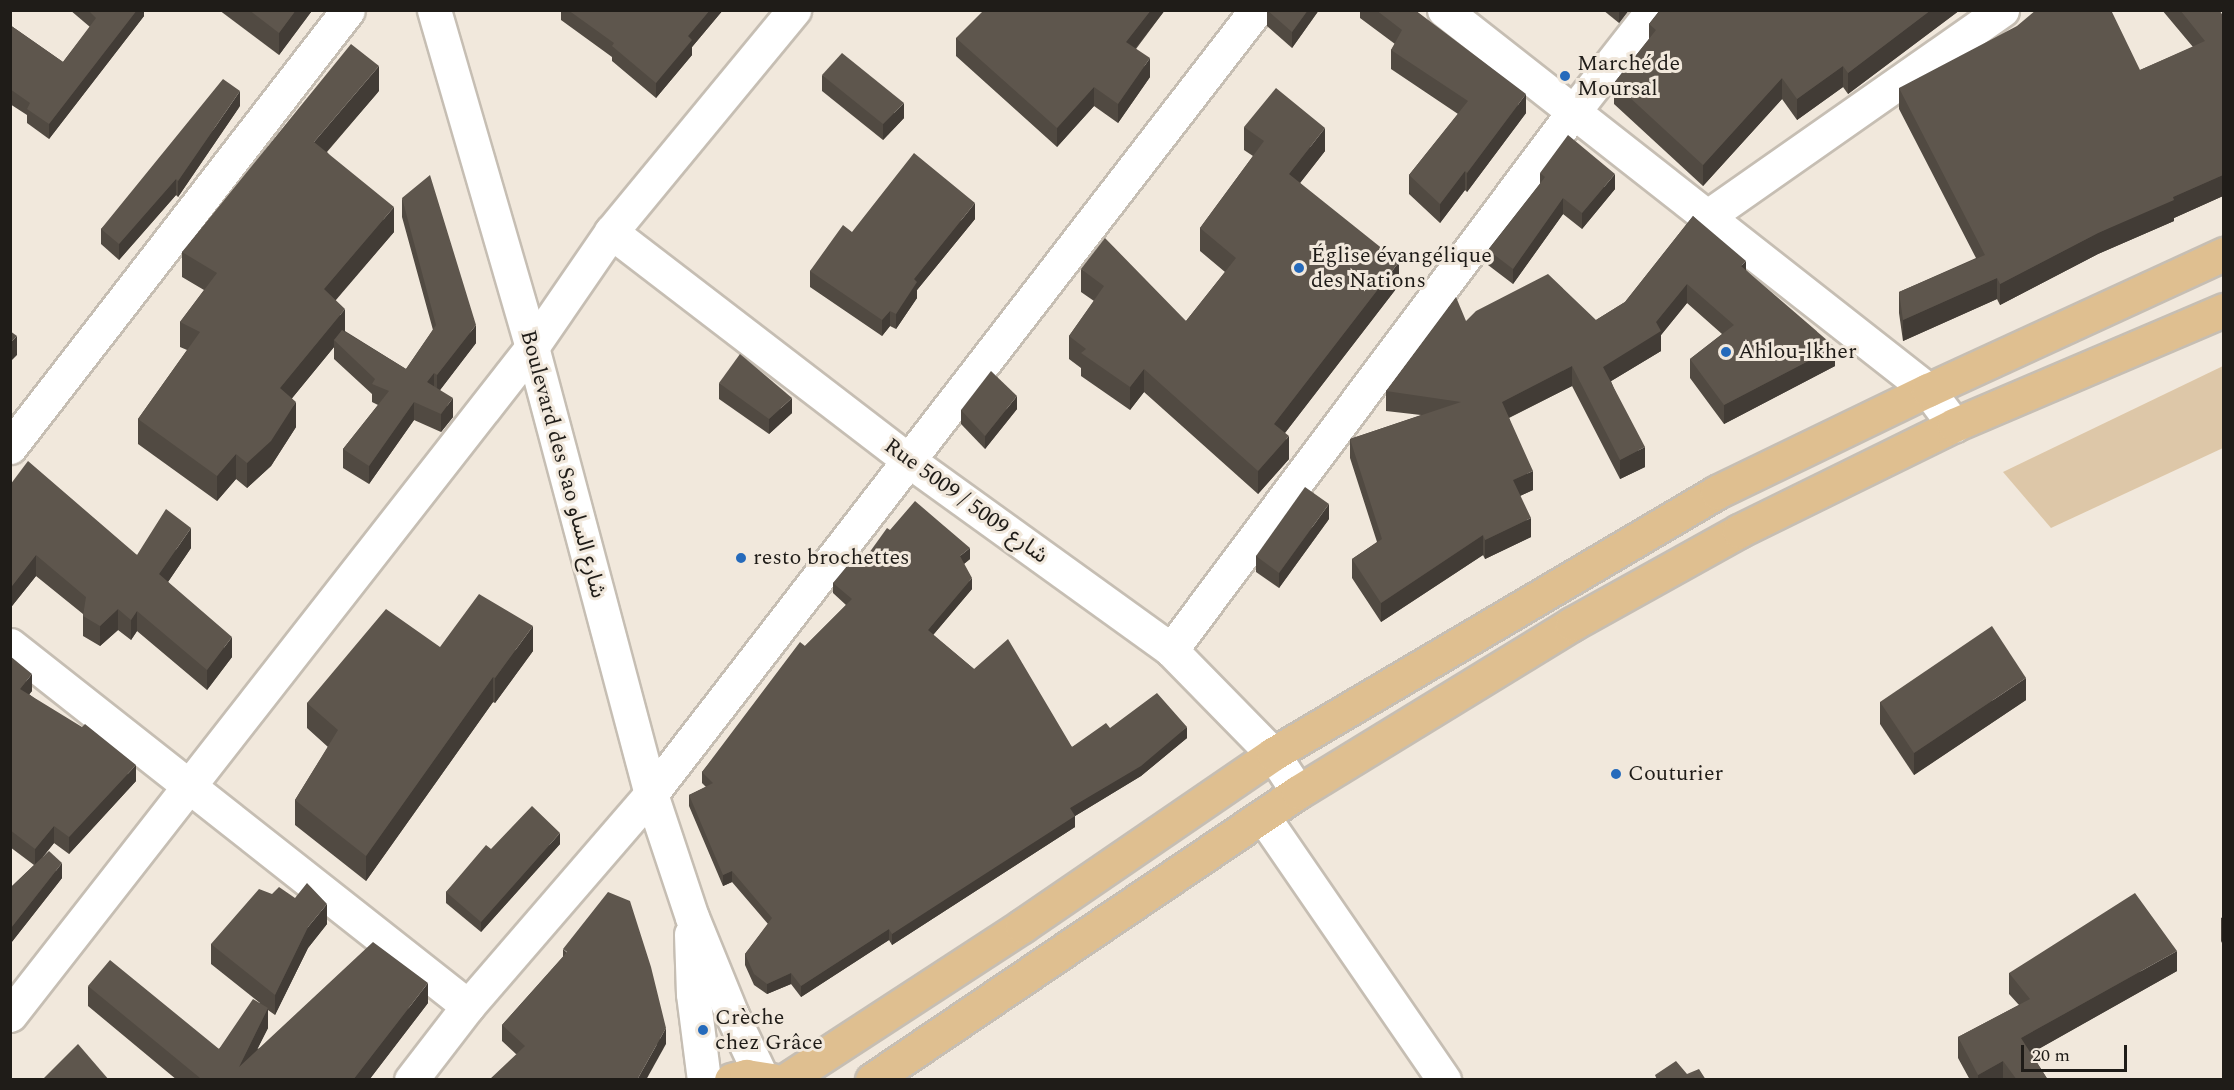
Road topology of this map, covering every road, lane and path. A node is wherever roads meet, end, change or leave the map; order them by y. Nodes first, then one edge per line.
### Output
1 (434, 10) edge
2 (794, 10) edge
3 (1256, 10) edge
4 (1444, 10) edge
5 (1653, 10) edge
6 (2001, 10) edge
7 (342, 12) edge
8 (1574, 111) junction
9 (1708, 216) junction
10 (611, 232) junction
11 (2223, 254) edge
12 (2223, 310) edge
13 (532, 347) junction
14 (1928, 390) junction
15 (1954, 425) junction
16 (10, 447) edge
17 (908, 460) junction
18 (10, 645) edge
19 (1171, 650) junction
20 (1273, 754) junction
21 (189, 786) junction
22 (1298, 792) junction
23 (651, 794) junction
24 (1264, 818) junction
25 (692, 917) junction
26 (468, 1006) junction
27 (10, 1015) edge
28 (763, 1079) edge
29 (411, 1080) edge
30 (704, 1080) edge
31 (872, 1080) edge
32 (1444, 1080) edge

1 - 13 street, Boulevard des Sao شارع الساو
2 - 10 street
3 - 17 street
4 - 8 street
5 - 8 street
6 - 9 street
7 - 16 street
8 - 9 street
8 - 19 street
9 - 14 street
10 - 13 street
10 - 17 street, Rue 5009 / شارع 5009
11 - 14 main road
12 - 15 main road
13 - 21 street
13 - 23 street, Boulevard des Sao شارع الساو
14 - 15 street
14 - 20 main road
15 - 22 main road
17 - 19 street, Rue 5009 / شارع 5009
17 - 23 street
18 - 21 street
19 - 20 street, Rue 5009 / شارع 5009
20 - 22 street, Rue 5009 / شارع 5009
20 - 28 main road
21 - 26 street
21 - 27 street
22 - 24 main road
23 - 25 street, Boulevard des Sao شارع الساو
23 - 26 street
24 - 31 main road
24 - 32 street
25 - 28 street
25 - 30 street
26 - 29 street

